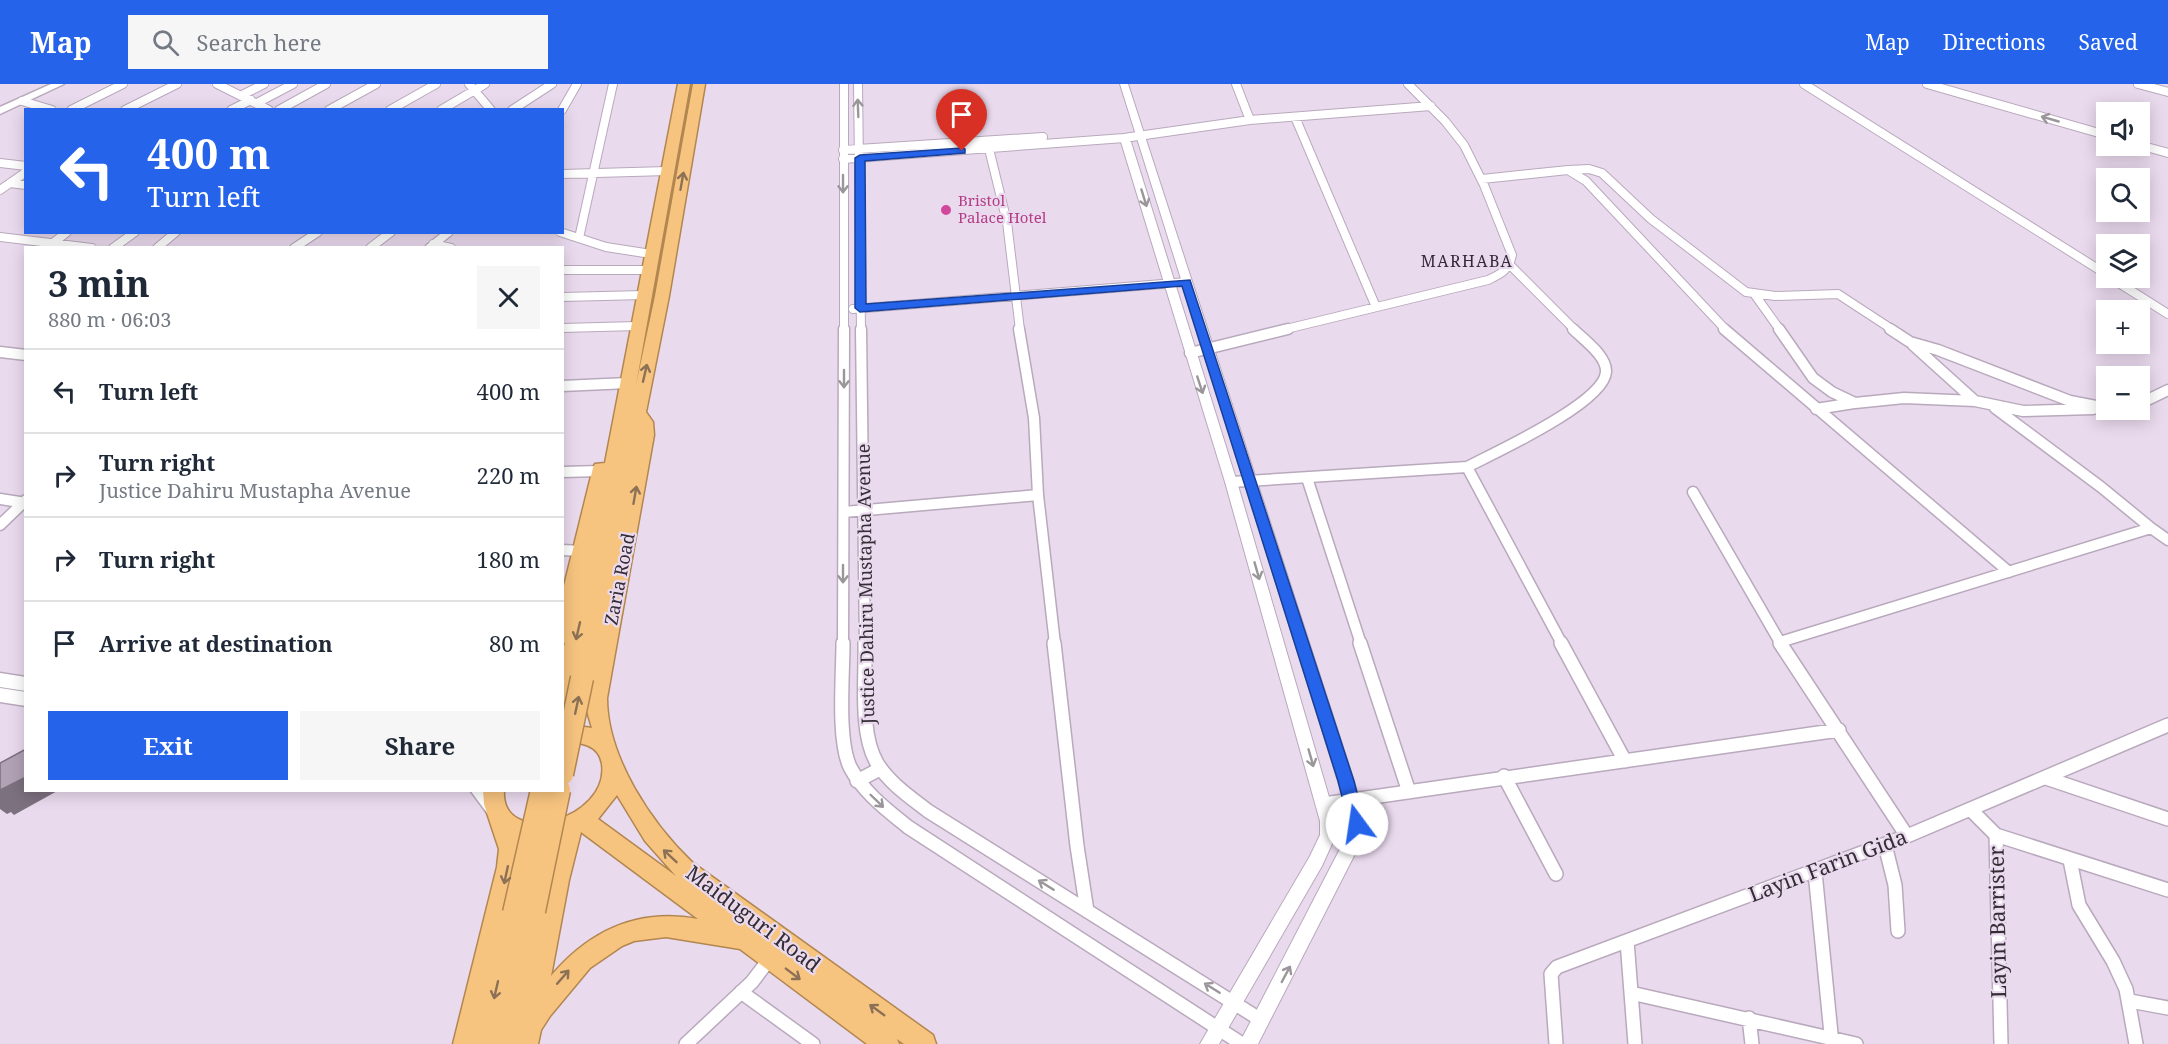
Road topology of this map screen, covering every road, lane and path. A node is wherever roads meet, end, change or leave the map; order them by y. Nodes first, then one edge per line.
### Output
1 (48, 84) edge
2 (59, 84) edge
3 (123, 84) edge
4 (177, 84) edge
5 (264, 84) edge
6 (293, 84) edge
7 (326, 84) edge
8 (375, 84) edge
9 (436, 84) edge
10 (485, 84) edge
11 (552, 84) edge
12 (577, 84) edge
13 (613, 84) edge
14 (684, 84) edge
15 (699, 84) edge
16 (844, 84) edge
17 (858, 84) edge
18 (1124, 84) edge
19 (1236, 84) edge
20 (1408, 84) edge
21 (1804, 84) edge
22 (1927, 84) edge
23 (2141, 84) edge
24 (222, 85) edge
25 (473, 87) edge
26 (2168, 92) edge
27 (242, 95) junction
28 (22, 101) junction
29 (254, 102) junction
30 (0, 106) edge
31 (1431, 106) junction
32 (45, 108) edge
33 (75, 108) edge
34 (130, 108) edge
35 (237, 108) edge
36 (265, 108) edge
37 (283, 108) edge
38 (333, 108) edge
39 (394, 108) edge
40 (444, 108) edge
41 (489, 108) edge
42 (515, 108) edge
43 (563, 108) edge
44 (0, 111) edge
45 (1295, 117) junction
46 (1250, 120) junction
47 (2096, 132) edge
48 (1138, 133) junction
49 (1126, 142) dead end
50 (2150, 147) edge
51 (989, 149) junction
52 (2168, 153) edge
53 (843, 154) junction
54 (860, 154) junction
55 (0, 163) edge
56 (24, 166) edge
57 (667, 171) junction
58 (1568, 171) junction
59 (24, 173) edge
60 (564, 174) edge
61 (595, 174) junction
62 (1482, 179) junction
63 (10, 183) junction
64 (24, 185) edge
65 (0, 190) edge
66 (564, 233) edge
67 (64, 234) edge
68 (132, 234) edge
69 (174, 234) edge
70 (315, 234) edge
71 (388, 234) edge
72 (446, 234) edge
73 (0, 237) edge
74 (579, 238) junction
75 (53, 243) junction
76 (76, 246) edge
77 (116, 246) edge
78 (159, 246) edge
79 (297, 246) edge
80 (373, 246) edge
81 (431, 246) edge
82 (651, 254) junction
83 (1510, 266) junction
84 (2096, 268) edge
85 (564, 270) edge
86 (648, 270) junction
87 (1186, 282) junction
88 (1169, 284) junction
89 (2127, 288) edge
90 (644, 295) junction
91 (1755, 295) junction
92 (1014, 296) junction
93 (564, 297) edge
94 (1376, 307) junction
95 (860, 308) junction
96 (844, 309) junction
97 (2168, 314) edge
98 (638, 326) junction
99 (564, 328) edge
100 (1910, 342) junction
101 (1207, 350) junction
102 (0, 352) edge
103 (1190, 353) junction
104 (24, 355) edge
105 (628, 383) junction
106 (564, 386) edge
107 (2168, 390) edge
108 (2150, 399) edge
109 (1975, 401) junction
110 (1855, 403) junction
111 (1992, 406) junction
112 (2096, 406) edge
113 (1816, 409) junction
114 (2096, 409) edge
115 (630, 411) junction
116 (1467, 467) junction
117 (600, 471) junction
118 (564, 472) edge
119 (1307, 478) junction
120 (1231, 482) junction
121 (1251, 482) junction
122 (1693, 492) dead end
123 (1038, 495) junction
124 (0, 500) edge
125 (24, 502) edge
126 (24, 503) edge
127 (864, 510) junction
128 (844, 512) junction
129 (0, 525) edge
130 (2151, 528) junction
131 (2168, 540) edge
132 (568, 553) edge
133 (2009, 572) junction
134 (564, 608) edge
135 (1780, 642) junction
136 (575, 679) junction
137 (0, 680) edge
138 (24, 684) edge
139 (0, 695) edge
140 (564, 697) edge
141 (24, 699) edge
142 (2168, 726) edge
143 (1839, 730) junction
144 (564, 733) edge
145 (611, 756) junction
146 (564, 759) edge
147 (1624, 761) junction
148 (880, 769) junction
149 (1504, 776) junction
150 (2046, 778) junction
151 (857, 781) junction
152 (481, 792) edge
153 (542, 792) edge
154 (558, 792) edge
155 (1409, 792) junction
156 (1352, 800) junction
157 (1324, 804) junction
158 (497, 807) edge
159 (1971, 810) junction
160 (2168, 819) edge
161 (577, 823) junction
162 (1996, 835) junction
163 (1907, 836) junction
164 (1885, 845) junction
165 (2070, 860) junction
166 (1815, 872) junction
167 (1556, 874) dead end
168 (2168, 890) edge
169 (1087, 911) junction
170 (524, 912) junction
171 (1898, 931) dead end
172 (744, 941) junction
173 (1627, 941) junction
174 (771, 957) junction
175 (741, 993) junction
176 (1631, 993) junction
177 (2130, 1001) junction
178 (1233, 1002) junction
179 (2168, 1008) edge
180 (1749, 1018) junction
181 (1261, 1020) junction
182 (1218, 1028) junction
183 (528, 1035) edge
184 (1832, 1041) edge
185 (465, 1044) edge
186 (483, 1044) edge
187 (505, 1044) edge
188 (686, 1044) edge
189 (813, 1044) edge
190 (887, 1044) edge
191 (924, 1044) edge
192 (1209, 1044) edge
193 (1242, 1044) edge
194 (1248, 1044) edge
195 (1556, 1044) edge
196 (1635, 1044) edge
197 (1752, 1044) edge
198 (1856, 1044) edge
199 (2001, 1044) edge
200 (2136, 1044) edge

1 - 30 main road
2 - 28 main road
3 - 33 street
4 - 34 street
5 - 27 street
6 - 29 street
7 - 37 street
8 - 38 street
9 - 39 street
10 - 25 street
11 - 42 street
12 - 43 street
13 - 61 street
14 - 57 highway, Zaria Road
115 -> 15 highway, Zaria Road
16 - 53 street
54 -> 17 street, Justice Dahiru Mustapha Avenue
18 - 48 street
19 - 46 street
20 - 31 street
21 - 84 street
47 -> 22 street
23 - 26 street
24 - 27 street
25 - 40 street
25 - 41 street
27 - 29 street
28 - 32 street
28 - 44 main road
29 - 35 street
29 - 36 street
31 - 45 street
31 - 62 street
45 - 46 street
45 - 94 street
46 - 48 street
48 - 51 street
48 - 54 street
48 - 87 street
49 -> 88 street
50 - 52 street
51 - 54 street
51 - 92 street
53 - 54 street
53 -> 96 street
54 - 95 street, Justice Dahiru Mustapha Avenue
55 - 56 street
57 - 61 street
57 - 82 highway, Zaria Road
58 - 62 street
58 - 91 street
58 - 113 street
59 - 63 street
60 - 61 street
61 - 74 street
62 - 83 street
63 - 64 street
63 - 65 street
66 - 74 street
67 - 75 street
68 - 77 street
69 - 78 street
70 - 79 street
71 - 80 street
72 - 81 street
73 - 75 street
74 - 82 street
75 - 76 street
82 - 86 highway, Zaria Road
83 - 94 street
83 - 116 street
85 - 86 street
86 - 90 highway, Zaria Road
87 - 88 street
87 - 101 street
88 - 92 street
88 - 103 street
89 - 97 street
90 - 93 street
90 - 98 highway, Zaria Road
91 - 100 street
91 - 110 street
92 - 95 street
92 - 123 street
94 - 101 street
95 - 96 street
95 - 127 street, Justice Dahiru Mustapha Avenue
96 -> 128 street
98 - 99 street
98 - 105 highway, Zaria Road
100 - 109 street
100 - 112 street
101 - 103 street
101 - 121 street
102 - 104 street
103 -> 120 street
105 - 106 street
105 - 115 highway, Zaria Road
107 - 108 street
109 - 110 street
109 - 111 street
110 - 113 street
111 - 114 street
111 - 130 street
113 - 133 street
115 - 117 highway, Zaria Road
115 - 136 highway, Zaria Road
145 -> 115 highway, Zaria Road
116 - 119 street
116 - 147 street
117 - 118 street
117 - 132 highway, Zaria Road
119 - 121 street
119 - 155 street
120 - 121 street
120 -> 157 street
121 - 156 street
122 - 135 street
123 - 127 street
123 - 169 street
124 - 125 street
126 - 129 street
127 - 128 street
127 - 148 street, Justice Dahiru Mustapha Avenue
128 -> 151 street
130 - 131 street
130 - 133 street
132 - 134 highway, Zaria Road
133 - 135 street
135 - 143 street
136 - 140 highway
146 -> 136 highway, bridge
137 - 138 main road
139 - 141 main road
142 - 150 street, Layin Farin Gida
143 - 147 street
143 - 163 street
144 - 145 highway
145 - 161 highway
191 -> 145 highway, Maiduguri Road
147 - 149 street
148 - 151 street
169 -> 148 street, Justice Dahiru Mustapha Avenue
149 - 155 street
149 - 167 street
150 - 159 street, Layin Farin Gida
150 - 160 street
151 -> 182 street
152 - 158 main road
153 - 170 highway, bridge
154 - 170 highway, bridge
155 - 156 street
156 - 157 street
181 -> 156 street
157 - 178 street
158 - 161 highway
158 -> 185 highway
159 - 162 street, Layin Barrister
159 - 163 street, Layin Farin Gida
161 - 172 highway, Maiduguri Road
161 - 183 highway
162 - 165 street
162 - 199 street, Layin Barrister
163 - 164 street, Layin Farin Gida
164 - 166 street, Layin Farin Gida
164 - 171 street
165 - 168 street
165 - 177 street
166 - 173 street, Layin Farin Gida
166 - 184 street
178 -> 169 street, Justice Dahiru Mustapha Avenue
170 -> 186 highway
170 - 187 highway
172 - 174 highway, Maiduguri Road
183 -> 172 highway
173 - 176 street
173 - 195 street, Layin Farin Gida
174 - 175 street
174 -> 190 highway, Maiduguri Road
175 - 188 street
175 - 189 street
176 - 180 street
176 - 196 street
177 - 179 street
177 - 200 street
178 - 181 street, Justice Dahiru Mustapha Avenue
178 - 182 street
180 - 184 street
180 - 197 street
181 - 194 street
182 - 192 street
182 - 193 street
184 - 198 street

